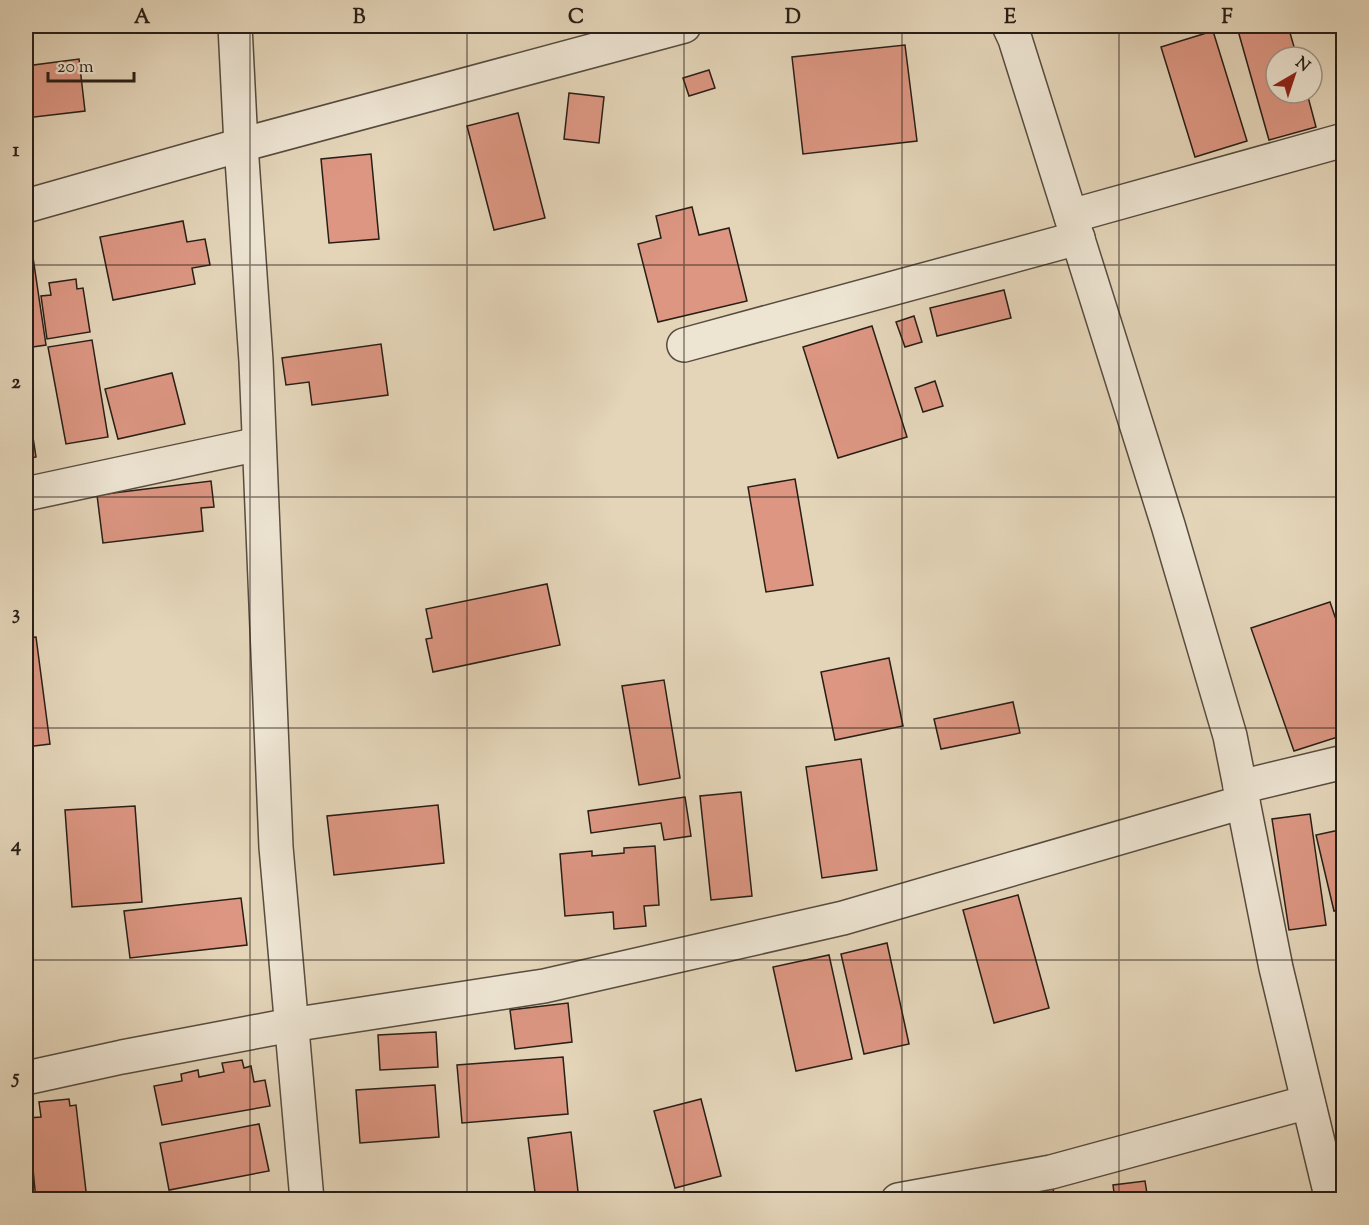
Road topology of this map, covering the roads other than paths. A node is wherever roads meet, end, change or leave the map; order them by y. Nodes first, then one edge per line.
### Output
1 (236, 26) edge
2 (684, 26) edge
3 (1009, 26) edge
4 (1344, 140) edge
5 (240, 145) junction
6 (26, 206) edge
7 (1074, 227) junction
8 (684, 345) dead end
9 (259, 444) junction
10 (26, 494) edge
11 (1344, 762) edge
12 (1241, 794) junction
13 (291, 1026) junction
14 (26, 1078) edge
15 (1308, 1102) junction
16 (307, 1200) edge
17 (898, 1200) edge
18 (1332, 1200) edge

1 - 5 street
2 - 5 street
3 - 7 street
4 - 7 street
5 - 6 street
5 - 9 street
7 - 8 street
7 - 12 street
9 - 10 street
9 - 13 street
11 - 12 street
12 - 13 street
12 - 15 street
13 - 14 street
13 - 16 street
15 - 17 street
15 - 18 street

